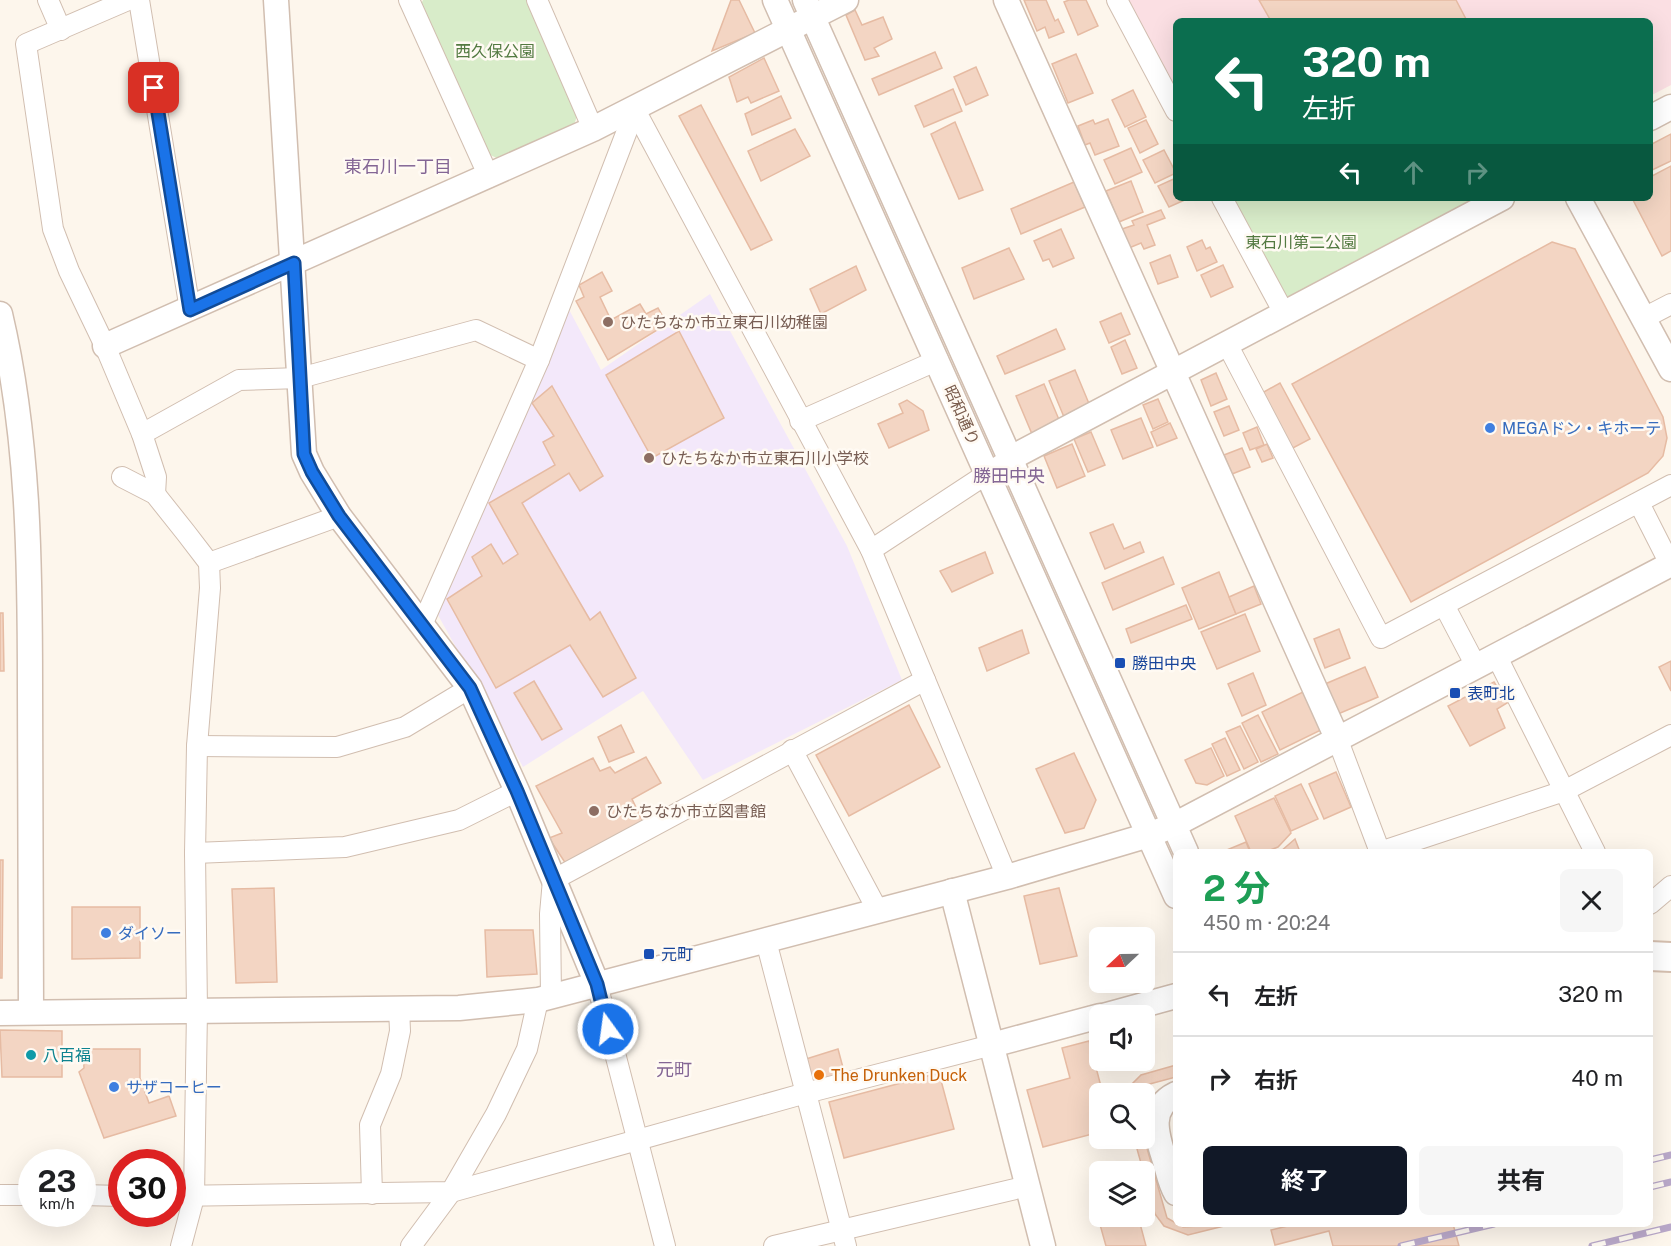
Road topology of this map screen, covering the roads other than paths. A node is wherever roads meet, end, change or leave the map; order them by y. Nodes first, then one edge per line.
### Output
1 (48, 0) edge
2 (128, 0) edge
3 (139, 0) edge
4 (276, 0) edge
5 (410, 0) edge
6 (537, 0) edge
7 (775, 0) edge
8 (846, 0) edge
9 (1006, 0) edge
10 (1117, 0) edge
11 (809, 9) edge
12 (61, 30) junction
13 (789, 31) junction
14 (1173, 105) edge
15 (1671, 107) edge
16 (635, 110) junction
17 (1653, 116) edge
18 (593, 129) junction
19 (489, 177) junction
20 (1224, 201) edge
21 (1496, 201) edge
22 (1580, 201) edge
23 (294, 263) junction
24 (1671, 304) edge
25 (190, 310) junction
26 (1284, 313) junction
27 (0, 314) edge
28 (1644, 318) junction
29 (1227, 344) junction
30 (105, 346) junction
31 (539, 360) junction
32 (938, 360) junction
33 (1671, 369) edge
34 (1173, 373) junction
35 (300, 378) junction
36 (800, 421) junction
37 (142, 434) junction
38 (1011, 458) junction
39 (988, 473) junction
40 (122, 477) dead end
41 (1671, 485) edge
42 (155, 494) junction
43 (1639, 502) junction
44 (339, 516) junction
45 (871, 550) junction
46 (208, 563) junction
47 (1671, 564) edge
48 (1444, 605) junction
49 (422, 625) junction
50 (1486, 660) junction
51 (925, 680) junction
52 (470, 688) junction
53 (1671, 735) edge
54 (1337, 738) junction
55 (197, 746) junction
56 (792, 750) junction
57 (517, 791) junction
58 (1564, 791) junction
59 (1174, 825) junction
60 (1149, 835) junction
61 (1185, 849) edge
62 (1379, 849) edge
63 (1389, 849) edge
64 (1593, 849) edge
65 (195, 853) junction
66 (1007, 877) junction
67 (553, 880) junction
68 (1671, 886) edge
69 (1173, 889) edge
70 (952, 891) junction
71 (1653, 901) edge
72 (878, 911) junction
73 (766, 941) junction
74 (1653, 956) edge
75 (1671, 957) edge
76 (597, 984) junction
77 (1173, 997) edge
78 (545, 998) junction
79 (1142, 1005) edge
80 (399, 1008) junction
81 (197, 1010) junction
82 (31, 1012) junction
83 (0, 1013) edge
84 (1089, 1019) edge
85 (992, 1045) junction
86 (807, 1093) junction
87 (1173, 1096) edge
88 (637, 1140) junction
89 (1173, 1182) edge
90 (1028, 1186) junction
91 (451, 1192) junction
92 (0, 1194) edge
93 (372, 1194) junction
94 (18, 1195) edge
95 (186, 1197) edge
96 (194, 1197) junction
97 (844, 1238) edge
98 (181, 1246) edge
99 (411, 1246) edge
100 (665, 1246) edge
101 (774, 1246) edge
102 (1043, 1246) edge

1 - 12 street
2 - 12 street
3 - 25 street
4 - 23 street
5 - 19 street
6 - 18 street
7 - 13 street, 昭和通り
8 - 11 street
9 - 34 street
10 - 14 street
11 - 13 street
11 - 38 street, 昭和通り
12 - 30 street
13 - 16 street
13 - 32 street, 昭和通り
15 - 17 street
16 - 18 street
16 - 31 street
16 - 36 street
18 - 19 street
19 - 23 street
20 - 26 street
21 - 26 street
22 - 28 street
23 - 25 street
23 - 35 street
24 - 28 street
25 - 30 street
26 - 29 street
27 - 82 street
28 - 33 street
29 - 34 street
29 - 48 street
30 - 37 street
31 - 35 street
31 - 49 street
32 - 36 street
32 - 39 street, 昭和通り
34 - 38 street
34 - 54 street
35 - 37 street
35 - 44 street
36 - 45 street
37 - 42 street
38 - 39 street
38 - 59 street, 昭和通り
39 - 45 street
39 - 60 street, 昭和通り
40 - 42 street
41 - 43 street
42 - 46 street
43 - 47 street
43 - 48 street
44 - 46 street
44 - 49 street
45 - 51 street
46 - 55 street
47 - 50 street
48 - 50 street
49 - 52 street
50 - 54 street
50 - 58 street
51 - 56 street
51 - 66 street
52 - 55 street
52 - 57 street
53 - 58 street
54 - 59 street
54 - 62 street
55 - 65 street
56 - 67 street
56 - 72 street
57 - 65 street
57 - 67 street
58 - 63 street
58 - 64 street
59 - 60 street
59 - 61 street, 昭和通り
60 - 66 street
60 - 69 street, 昭和通り
65 - 81 street
66 - 70 street
67 - 76 street
67 - 78 street
68 - 71 street
70 - 72 street
70 - 85 street
72 - 73 street
73 - 76 street
73 - 86 street
74 - 75 main road
76 - 78 street
76 - 88 street
77 - 79 street
78 - 80 street
78 - 91 street
80 - 81 street
80 - 93 street
81 - 82 street
81 - 96 street
82 - 83 street
84 - 85 street
85 - 86 street
85 - 90 street
86 - 88 street
86 - 97 street
87 - 89 street
88 - 91 street
88 - 100 street
90 - 97 street
90 - 102 street
91 - 93 street
91 - 99 street
92 - 94 street
93 - 96 street
95 - 96 street
96 - 98 street
97 - 101 street

